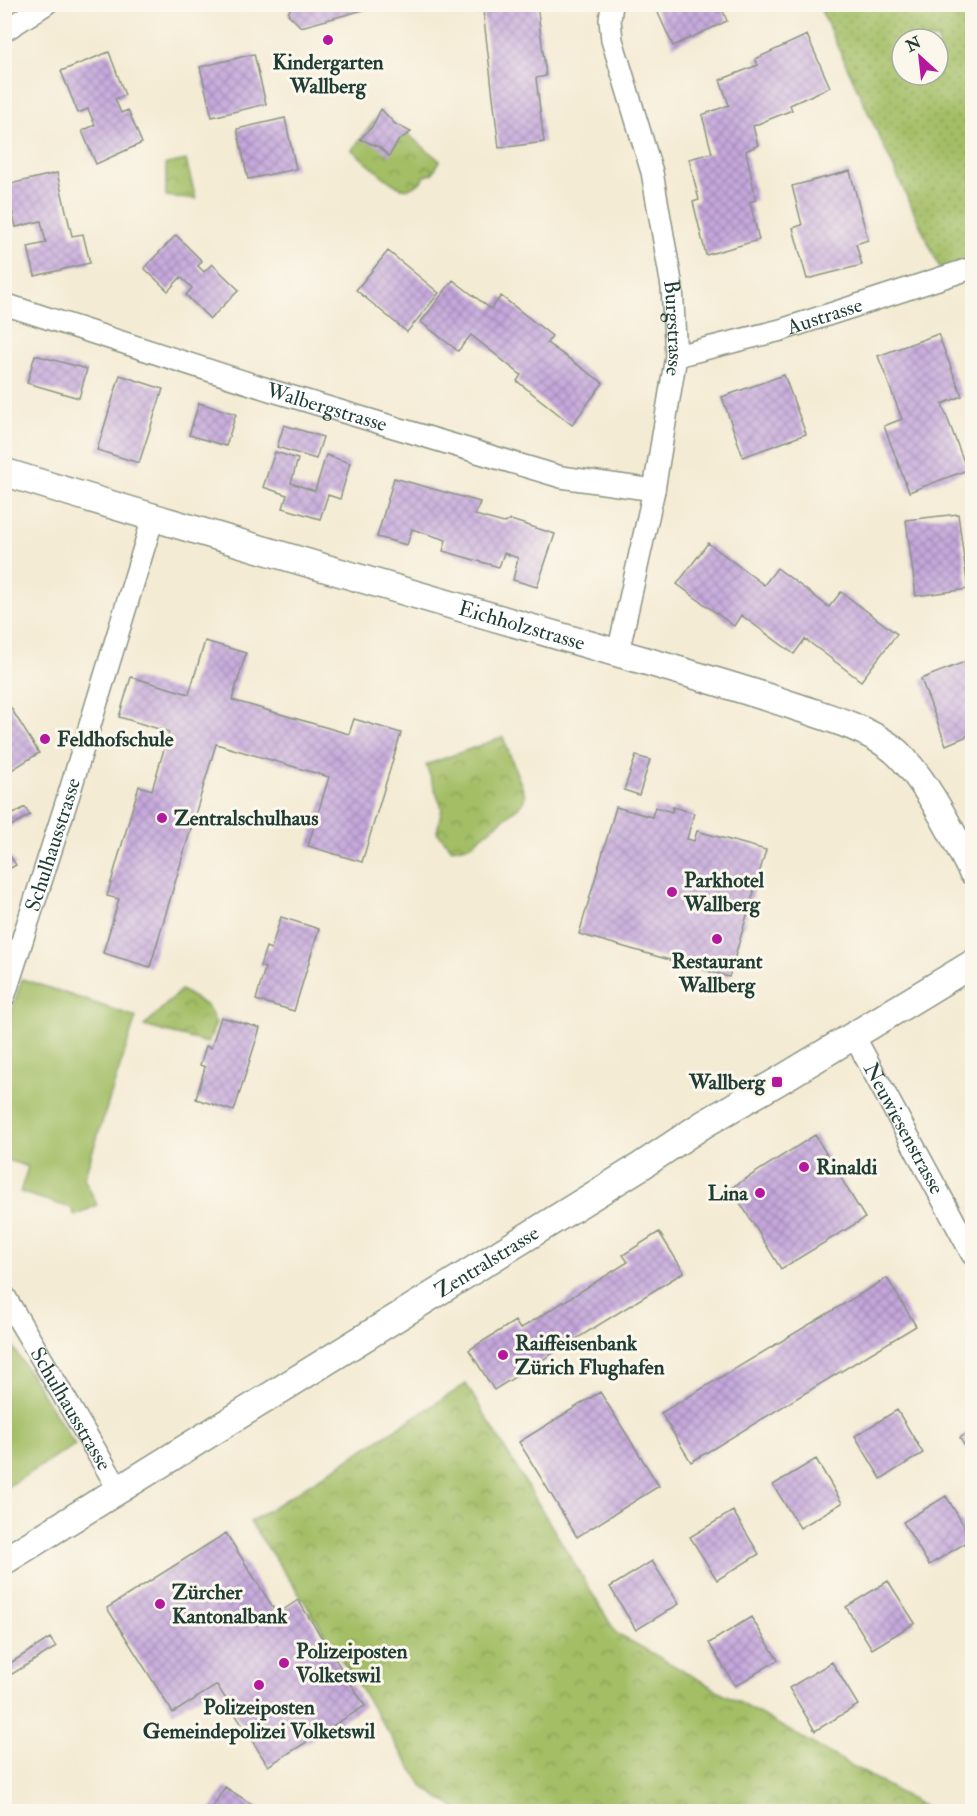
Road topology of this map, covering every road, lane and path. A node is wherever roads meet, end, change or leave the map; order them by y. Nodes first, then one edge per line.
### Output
1 (46, 4) edge
2 (612, 4) edge
3 (4, 31) edge
4 (972, 268) edge
5 (4, 304) edge
6 (676, 356) junction
7 (4, 472) edge
8 (654, 490) junction
9 (153, 518) junction
10 (618, 653) junction
11 (972, 872) edge
12 (972, 964) edge
13 (4, 997) edge
14 (854, 1036) junction
15 (972, 1254) edge
16 (4, 1295) edge
17 (119, 1490) junction
18 (4, 1561) edge

1 - 3 street
2 - 6 street, Burgstrasse
4 - 6 street, Austrasse
5 - 8 street, Walbergstrasse
6 - 8 street, Burgstrasse
7 - 9 street, Eichholzstrasse
8 - 10 street, Burgstrasse
9 - 10 street, Eichholzstrasse
9 - 13 street, Schulhausstrasse
10 - 11 street, Eichholzstrasse
12 - 14 street, Zentralstrasse
14 - 15 street, Neuwiesenstrasse
14 - 17 street, Zentralstrasse
16 - 17 street, Schulhausstrasse
17 - 18 street, Zentralstrasse

